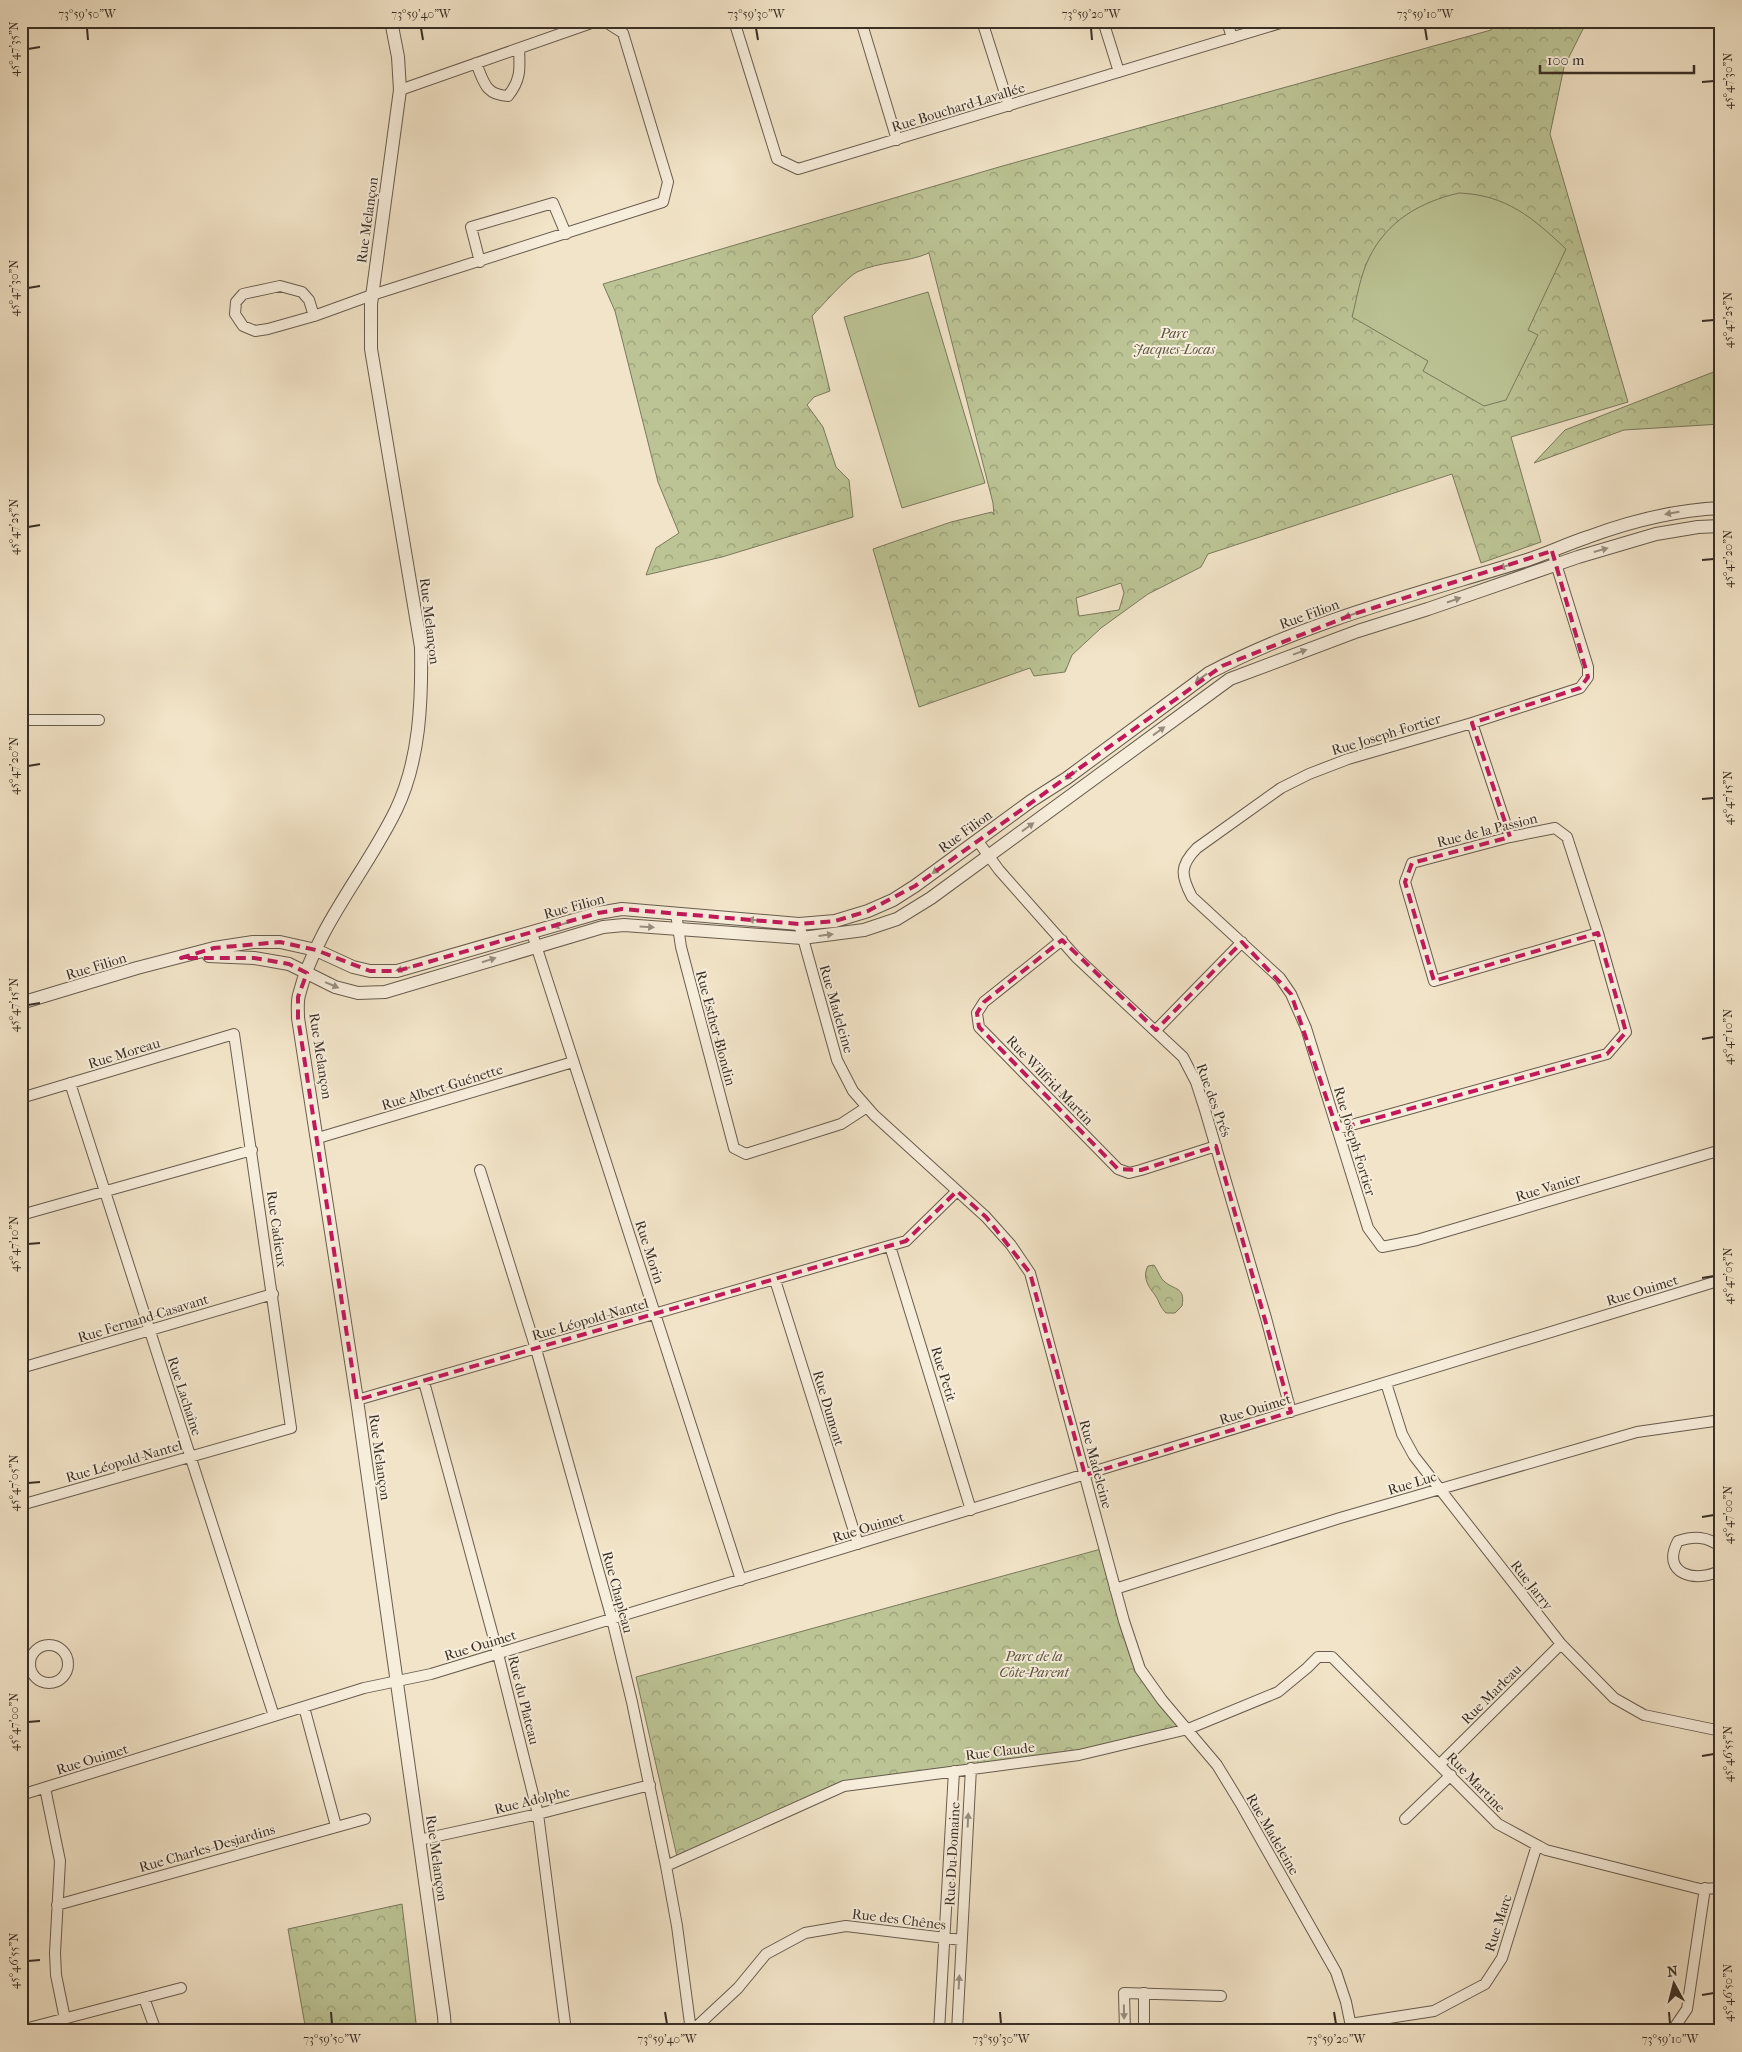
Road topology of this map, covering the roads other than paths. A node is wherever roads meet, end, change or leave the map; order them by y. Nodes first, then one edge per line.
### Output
1 (391, 21) edge
2 (597, 21) edge
3 (604, 21) edge
4 (734, 21) edge
5 (861, 21) edge
6 (982, 21) edge
7 (1103, 21) edge
8 (1227, 21) edge
9 (1287, 21) edge
10 (1232, 38) junction
11 (518, 48) junction
12 (476, 63) junction
13 (1119, 72) junction
14 (400, 90) junction
15 (1009, 106) junction
16 (897, 140) junction
17 (566, 234) junction
18 (480, 262) junction
19 (372, 295) junction
20 (314, 316) junction
21 (1721, 508) edge
22 (1721, 526) edge
23 (1552, 551) junction
24 (1555, 565) junction
25 (1222, 666) junction
26 (1230, 679) junction
27 (21, 720) edge
28 (99, 720) dead end
29 (1472, 723) junction
30 (1510, 837) junction
31 (977, 840) junction
32 (989, 856) junction
33 (893, 900) junction
34 (676, 913) junction
35 (900, 917) junction
36 (799, 924) junction
37 (678, 930) junction
38 (532, 933) junction
39 (1598, 933) junction
40 (802, 938) junction
41 (1062, 940) junction
42 (1242, 942) junction
43 (536, 946) junction
44 (316, 950) junction
45 (181, 958) junction
46 (307, 973) junction
47 (21, 1004) edge
48 (1156, 1030) junction
49 (234, 1034) joint
50 (574, 1062) junction
51 (70, 1084) junction
52 (21, 1098) edge
53 (867, 1107) junction
54 (1337, 1129) junction
55 (318, 1138) junction
56 (1216, 1146) junction
57 (252, 1150) junction
58 (1721, 1150) edge
59 (480, 1170) dead end
60 (957, 1191) junction
61 (105, 1192) junction
62 (21, 1215) edge
63 (890, 1246) junction
64 (1382, 1247) joint
65 (775, 1280) junction
66 (1721, 1280) edge
67 (273, 1294) junction
68 (655, 1314) junction
69 (149, 1330) junction
70 (536, 1349) junction
71 (21, 1368) edge
72 (424, 1382) junction
73 (1386, 1382) junction
74 (357, 1400) junction
75 (1291, 1412) junction
76 (1721, 1420) edge
77 (292, 1428) joint
78 (190, 1456) junction
79 (1085, 1475) junction
80 (1441, 1489) junction
81 (21, 1505) edge
82 (971, 1510) junction
83 (858, 1544) junction
84 (1721, 1547) edge
85 (1721, 1570) edge
86 (741, 1580) junction
87 (1115, 1589) junction
88 (612, 1619) junction
89 (1561, 1644) junction
90 (498, 1654) junction
91 (1332, 1657) joint
92 (397, 1682) junction
93 (304, 1707) junction
94 (274, 1716) junction
95 (1188, 1729) junction
96 (1721, 1731) edge
97 (1440, 1764) junction
98 (971, 1768) junction
99 (954, 1771) junction
100 (1451, 1775) junction
101 (650, 1785) junction
102 (45, 1788) junction
103 (21, 1795) edge
104 (538, 1814) junction
105 (365, 1819) dead end
106 (1405, 1819) dead end
107 (336, 1826) junction
108 (419, 1840) junction
109 (1537, 1845) junction
110 (666, 1866) junction
111 (1705, 1888) junction
112 (1721, 1888) edge
113 (57, 1905) junction
114 (944, 1937) junction
115 (962, 1940) junction
116 (181, 1988) dead end
117 (1144, 1994) junction
118 (1221, 1996) dead end
119 (144, 1998) junction
120 (65, 2018) junction
121 (1351, 2027) edge
122 (21, 2030) edge
123 (156, 2031) edge
124 (445, 2031) edge
125 (566, 2031) edge
126 (691, 2031) edge
127 (939, 2031) edge
128 (957, 2031) edge
129 (1125, 2031) edge
130 (1144, 2031) edge
131 (1672, 2031) edge

1 - 14 street, Rue Melançon
2 - 11 street
3 - 17 street
4 - 16 street, Rue Bouchard-Lavallée
5 - 16 street
6 - 15 street
7 - 13 street
8 - 10 street
9 - 10 street, Rue Bouchard-Lavallée
10 - 13 street, Rue Bouchard-Lavallée
11 - 12 street
11 - 12 street
12 - 14 street
13 - 15 street, Rue Bouchard-Lavallée
14 - 19 street, Rue Melançon
15 - 16 street, Rue Bouchard-Lavallée
17 - 18 street
17 - 18 street
18 - 19 street
19 - 20 street
19 - 44 street, Rue Melançon
20 - 20 street
21 -> 23 street, Rue Filion
24 -> 22 street, Rue Filion
23 - 24 street, Rue Joseph-Fortier
23 -> 25 street, Rue Filion
26 -> 24 street, Rue Filion
24 - 29 street, Rue Joseph-Fortier
25 - 26 street
25 -> 31 street, Rue Filion
32 -> 26 street, Rue Filion
27 - 28 street
29 - 30 street
29 - 42 street, Rue Joseph-Fortier
30 - 39 street, Rue de la Passion
30 - 39 street, Rue de la Passion
31 - 32 street, Rue des Prés
31 -> 33 street, Rue Filion
32 - 35 street, Rue Filion
32 - 41 street, Rue des Prés
33 - 35 street
33 - 36 street, Rue Filion
36 -> 34 street, Rue Filion
34 - 37 street, Rue Esther-Blondin
34 -> 38 street, Rue Filion
40 -> 35 street, Rue Filion
36 - 40 street, Rue Madeleine
37 - 40 street, Rue Filion
43 -> 37 street, Rue Filion
37 - 53 street, Rue Esther-Blondin
38 - 43 street, Rue Morin
38 -> 44 street, Rue Filion
39 - 54 street
40 - 53 street, Rue Madeleine
41 - 48 street, Rue des Prés
41 - 56 street, Rue Wilfrid-Martin
42 - 48 street
42 - 54 street, Rue Joseph-Fortier
46 -> 43 street, Rue Filion
43 - 50 street, Rue Morin
44 - 45 street, Rue Filion
44 - 46 street, Rue Melançon
45 - 46 street, Rue Filion
45 - 47 street, Rue Filion
46 - 55 street, Rue Melançon
48 - 56 street, Rue des Prés
49 - 51 street, Rue Moreau
49 - 57 street, Rue Cadieux
50 - 55 street, Rue Albert-Guénette
50 - 68 street, Rue Morin
51 - 52 street, Rue Moreau
51 - 61 street, Rue Lachaîne
53 - 60 street, Rue Madeleine
54 - 64 street, Rue Joseph-Fortier
55 - 74 street, Rue Melançon
56 - 75 street, Rue des Prés
57 - 61 street
57 - 67 street, Rue Cadieux
58 - 64 street, Rue Vanier
59 - 70 street, Rue Chapleau
60 - 63 street, Rue Léopold-Nantel
60 - 79 street, Rue Madeleine
61 - 62 street
61 - 69 street, Rue Lachaîne
63 - 65 street, Rue Léopold-Nantel
63 - 82 street, Rue Petit
65 - 68 street, Rue Léopold-Nantel
65 - 83 street, Rue Dumont
66 - 73 street, Rue Ouimet
67 - 69 street, Rue Fernand-Casavant
67 - 77 street, Rue Cadieux
68 - 70 street, Rue Léopold-Nantel
68 - 86 street, Rue Morin
69 - 71 street, Rue Fernand-Casavant
69 - 78 street, Rue Lachaîne
70 - 72 street, Rue Léopold-Nantel
70 - 88 street, Rue Chapleau
72 - 74 street, Rue Léopold-Nantel
72 - 90 street, Rue du Plateau
73 - 75 street, Rue Ouimet
73 - 80 street, Rue Jarry
74 - 92 street, Rue Melançon
75 - 79 street, Rue Ouimet
76 - 80 street, Rue Luc
77 - 78 street, Rue Léopold-Nantel
78 - 81 street, Rue Léopold-Nantel
78 - 94 street, Rue Lachaîne
79 - 82 street, Rue Ouimet
79 - 87 street, Rue Madeleine
80 - 87 street, Rue Luc
80 - 89 street, Rue Jarry
82 - 83 street, Rue Ouimet
83 - 86 street, Rue Ouimet
84 - 85 street
86 - 88 street, Rue Ouimet
87 - 95 street, Rue Madeleine
88 - 90 street, Rue Ouimet
88 - 101 street, Rue Chapleau
89 - 96 street, Rue Jarry
89 - 97 street, Rue Marleau
90 - 92 street, Rue Ouimet
90 - 104 street, Rue du Plateau
91 - 95 street, Rue Claude
91 - 97 street, Rue Martine
92 - 93 street, Rue Ouimet
92 - 108 street, Rue Melançon
93 - 94 street, Rue Ouimet
93 - 107 street
94 - 102 street, Rue Ouimet
95 - 98 street, Rue Claude
95 - 121 street, Rue Madeleine
97 - 100 street, Rue Martine
98 - 99 street, Rue Claude
115 -> 98 street, Rue Du Domaine
99 - 110 street, Rue Claude
99 - 114 street, Rue Du Domaine
100 - 106 street
100 - 109 street, Rue Martine
101 - 104 street, Rue Adolphe
101 - 110 street, Rue Chapleau
102 - 103 street, Rue Ouimet
102 - 113 street
104 - 108 street, Rue Adolphe
104 - 125 street, Rue du Plateau
105 - 107 street, Rue Charles-Desjardins
107 - 113 street, Rue Charles-Desjardins
108 - 124 street, Rue Melançon
109 - 111 street, Rue Martine
109 - 121 street, Rue Marc
110 - 126 street, Rue Chapleau
111 - 112 street, Rue Martine
111 - 131 street
113 - 120 street
114 - 115 street, Rue des Chênes
114 - 126 street, Rue des Chênes
114 - 127 street, Rue Du Domaine
128 -> 115 street, Rue Du Domaine
116 - 119 street
117 - 118 street
117 -> 129 street
117 - 130 street
119 - 120 street
119 - 123 street
120 - 122 street

